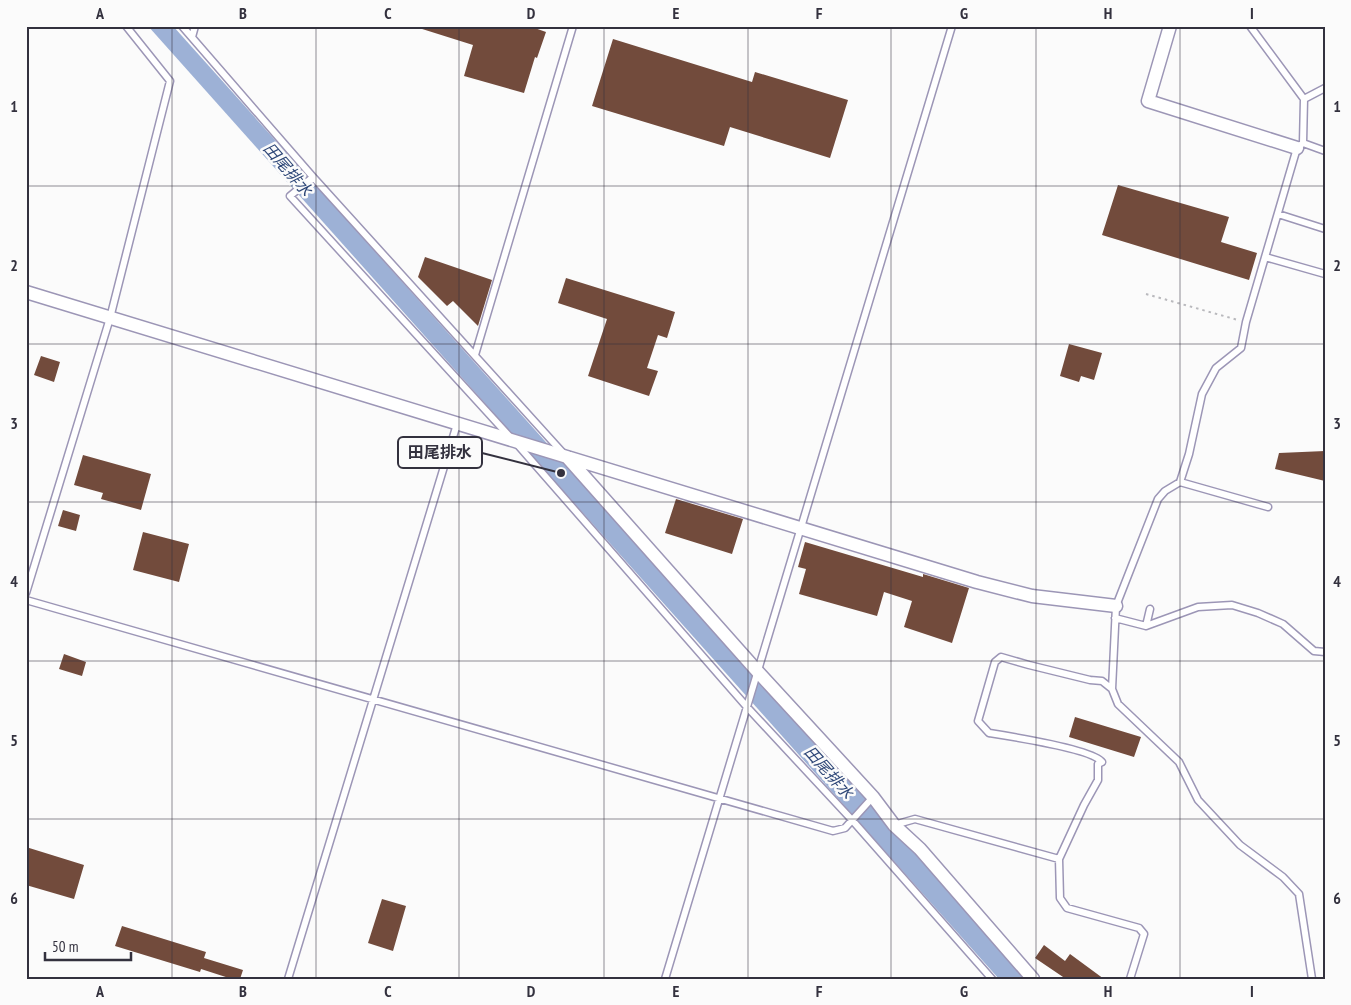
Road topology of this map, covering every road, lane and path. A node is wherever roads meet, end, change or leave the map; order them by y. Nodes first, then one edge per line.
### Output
1 (126, 26) edge
2 (182, 26) edge
3 (195, 26) edge
4 (573, 26) edge
5 (952, 26) edge
6 (1170, 26) edge
7 (1250, 26) edge
8 (192, 37) junction
9 (1325, 88) edge
10 (1304, 99) junction
11 (1300, 146) junction
12 (1325, 151) edge
13 (313, 177) junction
14 (1278, 214) junction
15 (1325, 229) edge
16 (1265, 257) junction
17 (1325, 274) edge
18 (26, 292) edge
19 (1146, 294) dead end
20 (110, 318) junction
21 (1246, 322) junction
22 (475, 355) junction
23 (457, 424) junction
24 (513, 440) junction
25 (566, 456) junction
26 (1180, 482) junction
27 (1268, 507) dead end
28 (802, 529) junction
29 (26, 593) edge
30 (26, 600) edge
31 (1150, 609) dead end
32 (1115, 612) junction
33 (1146, 626) junction
34 (1325, 652) edge
35 (758, 672) junction
36 (1112, 689) junction
37 (372, 700) junction
38 (747, 707) junction
39 (720, 798) junction
40 (870, 800) junction
41 (852, 820) junction
42 (894, 825) junction
43 (1059, 859) junction
44 (288, 979) edge
45 (665, 979) edge
46 (992, 979) edge
47 (1034, 979) edge
48 (1130, 979) edge
49 (1312, 979) edge

1 - 20 lane
2 - 8 lane
3 - 8 lane
4 - 22 lane
5 - 28 lane
6 - 11 street
7 - 10 lane
8 - 13 lane
9 - 10 lane
10 - 11 lane
11 - 12 lane
11 - 14 lane
13 - 22 lane
13 - 24 lane
14 - 15 lane
14 - 16 lane
16 - 17 lane
16 - 21 lane
18 - 20 street
19 - 21 path
20 - 23 street
20 - 29 lane
21 - 26 lane
22 - 25 lane
23 - 24 street
23 - 37 lane
24 - 25 street
24 - 38 lane
25 - 28 street
25 - 35 street
26 - 27 lane
26 - 32 lane
28 - 32 street
28 - 35 lane
30 - 37 lane
31 - 33 lane
32 - 33 lane
32 - 36 lane
33 - 34 lane
35 - 38 lane
35 - 40 street
36 - 43 lane
36 - 49 lane
37 - 39 lane
37 - 44 lane
38 - 39 lane
38 - 41 lane
39 - 41 lane
39 - 45 lane
40 - 41 lane
40 - 42 street
41 - 46 lane
42 - 43 lane
42 - 47 street
43 - 48 lane

